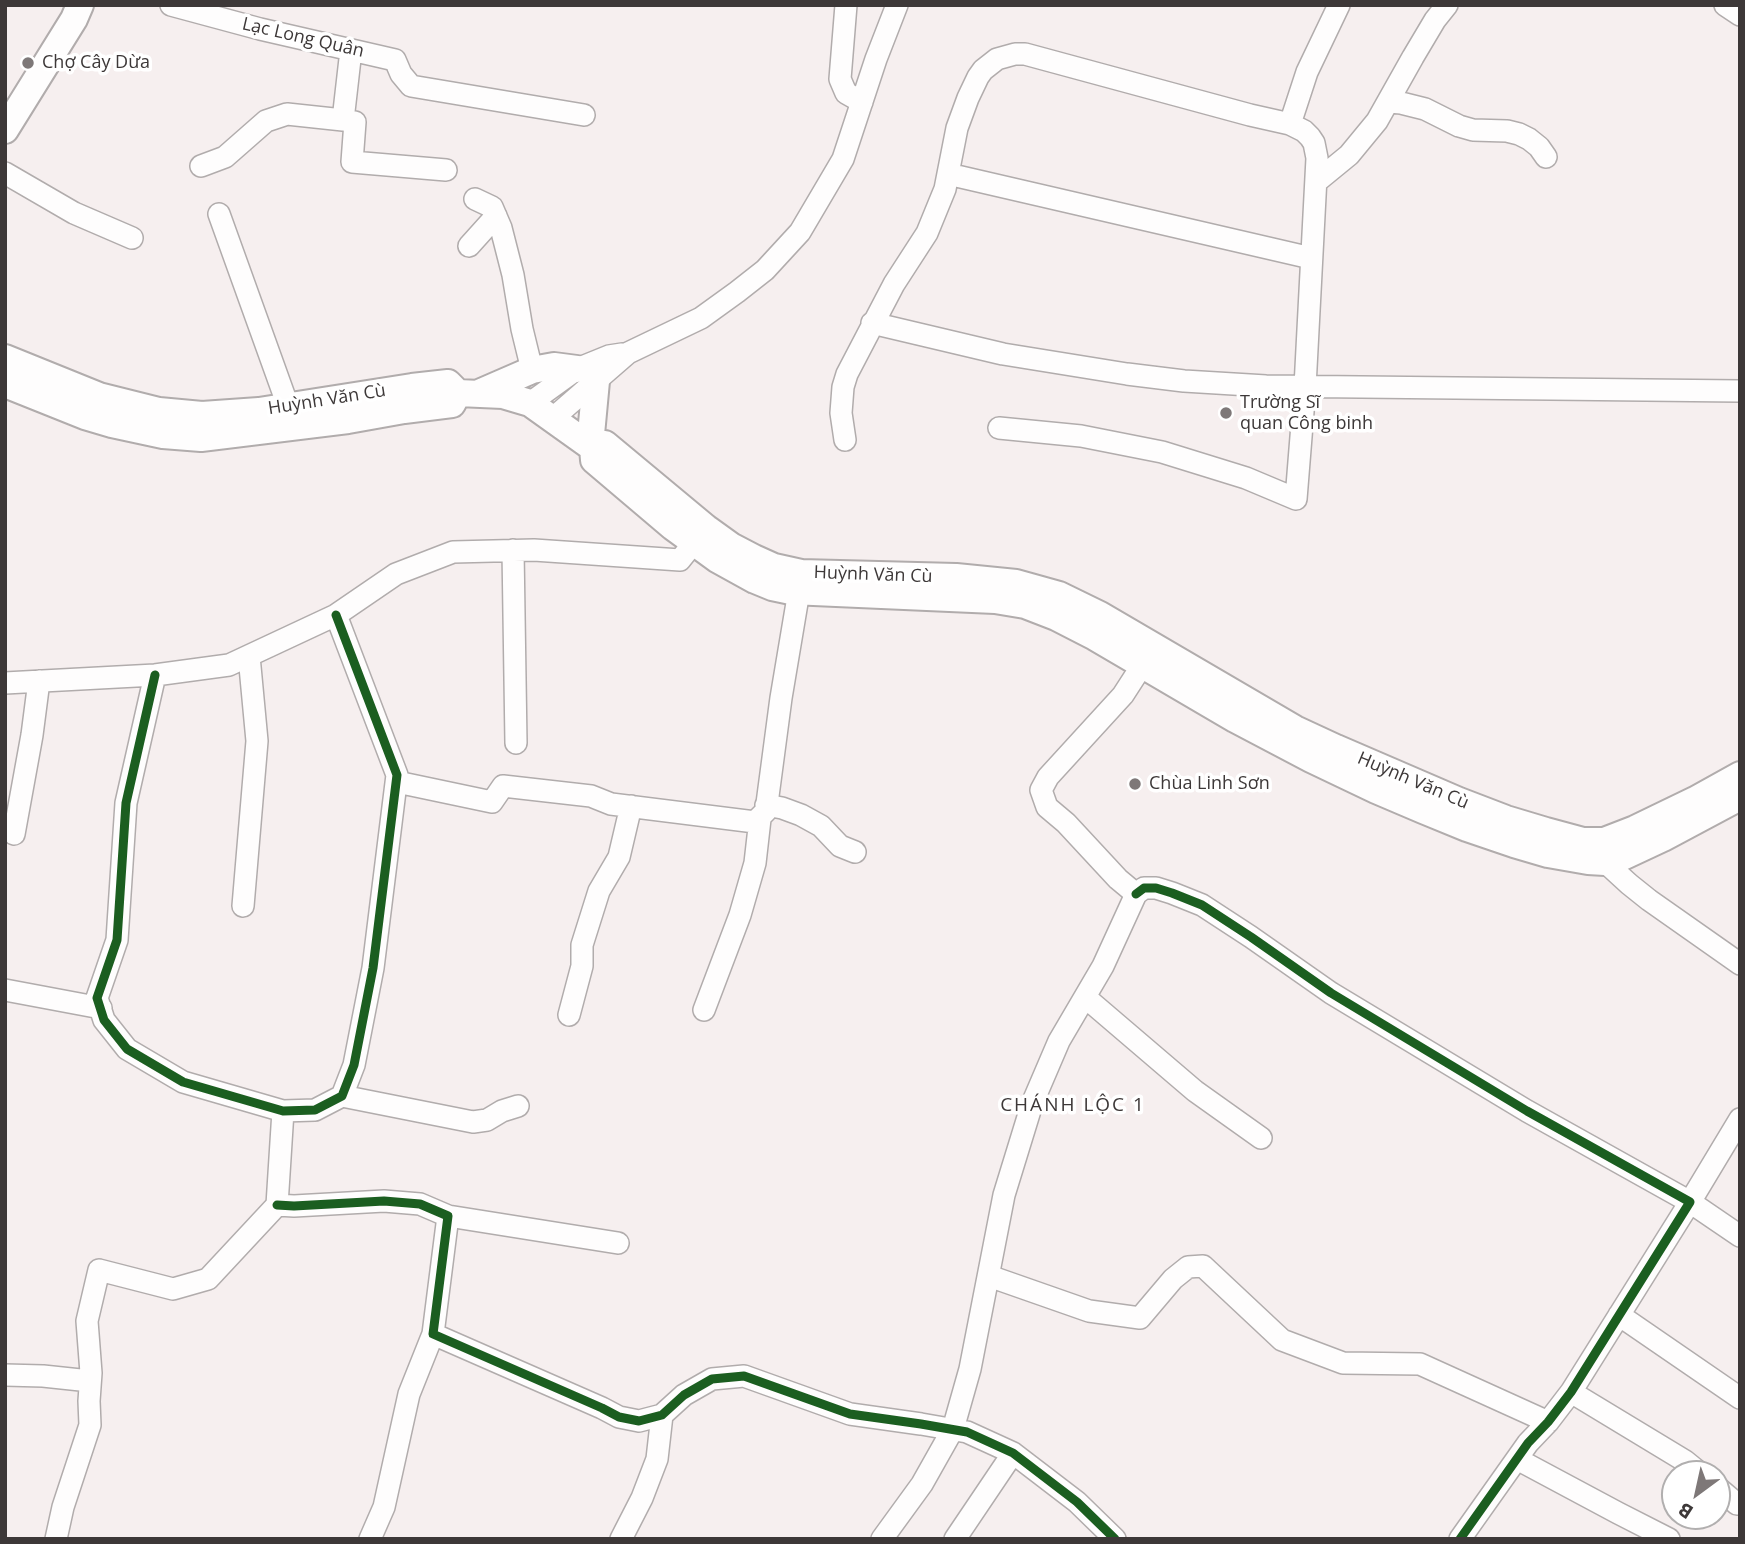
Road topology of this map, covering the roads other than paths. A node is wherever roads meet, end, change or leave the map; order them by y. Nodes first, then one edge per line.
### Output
1 (80, 5) edge
2 (171, 5) edge
3 (846, 5) edge
4 (897, 5) edge
5 (1339, 5) edge
6 (1447, 5) edge
7 (1725, 5) edge
8 (1740, 15) edge
9 (351, 50) junction
10 (862, 102) junction
11 (1389, 102) junction
12 (584, 115) dead end
13 (343, 120) junction
14 (1290, 124) junction
15 (5, 130) edge
16 (1546, 157) dead end
17 (201, 166) dead end
18 (446, 170) dead end
19 (5, 173) edge
20 (948, 174) junction
21 (1316, 182) junction
22 (475, 199) dead end
23 (219, 214) dead end
24 (496, 216) junction
25 (132, 239) dead end
26 (469, 246) dead end
27 (1311, 258) junction
28 (872, 323) junction
29 (5, 358) edge
30 (532, 370) junction
31 (586, 375) junction
32 (5, 384) edge
33 (1305, 387) junction
34 (1740, 391) edge
35 (467, 393) junction
36 (530, 403) junction
37 (288, 406) junction
38 (552, 419) junction
39 (244, 423) junction
40 (999, 428) dead end
41 (845, 440) dead end
42 (591, 447) junction
43 (700, 536) junction
44 (513, 551) junction
45 (799, 591) junction
46 (336, 615) junction
47 (249, 656) junction
48 (1143, 664) junction
49 (155, 675) junction
50 (39, 681) junction
51 (5, 683) edge
52 (516, 743) dead end
53 (1740, 775) edge
54 (397, 782) junction
55 (1740, 796) edge
56 (631, 806) junction
57 (763, 812) junction
58 (15, 834) dead end
59 (1583, 841) junction
60 (855, 852) dead end
61 (1605, 862) junction
62 (1136, 894) junction
63 (243, 906) dead end
64 (1740, 964) edge
65 (5, 990) edge
66 (1085, 997) junction
67 (101, 1008) junction
68 (704, 1010) dead end
69 (569, 1015) dead end
70 (342, 1096) junction
71 (518, 1106) dead end
72 (283, 1111) junction
73 (1740, 1119) edge
74 (1261, 1138) dead end
75 (1690, 1202) junction
76 (277, 1205) junction
77 (448, 1216) junction
78 (1740, 1236) edge
79 (618, 1243) dead end
80 (989, 1276) junction
81 (1619, 1315) junction
82 (433, 1334) junction
83 (5, 1375) edge
84 (90, 1381) junction
85 (1571, 1392) junction
86 (1740, 1398) edge
87 (662, 1415) junction
88 (1548, 1422) junction
89 (953, 1429) junction
90 (1013, 1453) junction
91 (1517, 1459) junction
92 (1683, 1460) edge
93 (1731, 1499) edge
94 (1737, 1504) dead end
95 (1105, 1535) edge
96 (56, 1539) edge
97 (370, 1539) edge
98 (621, 1539) edge
99 (882, 1539) edge
100 (955, 1539) edge
101 (1460, 1539) edge
102 (1670, 1539) edge

1 - 15 main road
2 - 9 street, Lạc Long Quân
3 - 10 street
4 - 10 street
5 - 14 street
6 - 11 street
7 - 8 street
9 - 12 street, Lạc Long Quân
9 - 13 street
10 - 31 street
11 - 16 street
11 - 21 street
13 - 17 street
13 - 18 street
14 - 20 street
14 - 21 street
19 - 25 street
20 - 27 street
20 - 28 street
21 - 27 street
22 - 24 street
23 - 37 street
24 - 26 street
24 - 30 street
27 - 33 street
28 - 33 street
28 - 41 street
29 - 39 main road, Huỳnh Văn Cù
30 - 31 main road
30 - 35 main road
31 - 36 street
31 - 38 street
31 - 42 main road
32 - 39 main road
33 - 34 street
33 - 40 street
35 - 36 main road, Huỳnh Văn Cù
35 - 37 main road, Huỳnh Văn Cù
35 - 39 main road
36 - 38 main road, Huỳnh Văn Cù
37 - 39 main road, Huỳnh Văn Cù
38 - 42 main road, Huỳnh Văn Cù
42 - 43 main road
43 - 44 street
43 - 45 main road
43 - 59 main road, Huỳnh Văn Cù
44 - 46 street
44 - 52 street
45 - 48 main road
45 - 57 street
46 - 47 street
46 - 54 street
47 - 49 street
47 - 63 street
48 - 61 main road
48 - 62 street
49 - 50 street
49 - 67 street
50 - 51 street
50 - 58 street
53 - 59 main road, Huỳnh Văn Cù
54 - 56 street
54 - 70 street
55 - 61 main road
56 - 57 street
56 - 69 street
57 - 60 street
57 - 68 street
59 - 61 main road
61 - 64 street
62 - 66 street
62 - 75 street
65 - 67 street
66 - 74 street
66 - 80 street
67 - 72 street
70 - 71 street
70 - 72 street
72 - 76 street
73 - 75 street
75 - 78 street
75 - 81 street
76 - 77 street
76 - 84 street
77 - 79 street
77 - 82 street
80 - 88 street
80 - 89 street
81 - 85 street
81 - 86 street
82 - 87 street
82 - 97 street
83 - 84 street
84 - 96 street
85 - 88 street
85 - 92 street
87 - 89 street
87 - 98 street
88 - 91 street
89 - 90 street
89 - 99 street
90 - 95 street
90 - 100 street
91 - 101 street
91 - 102 street
93 - 94 street

